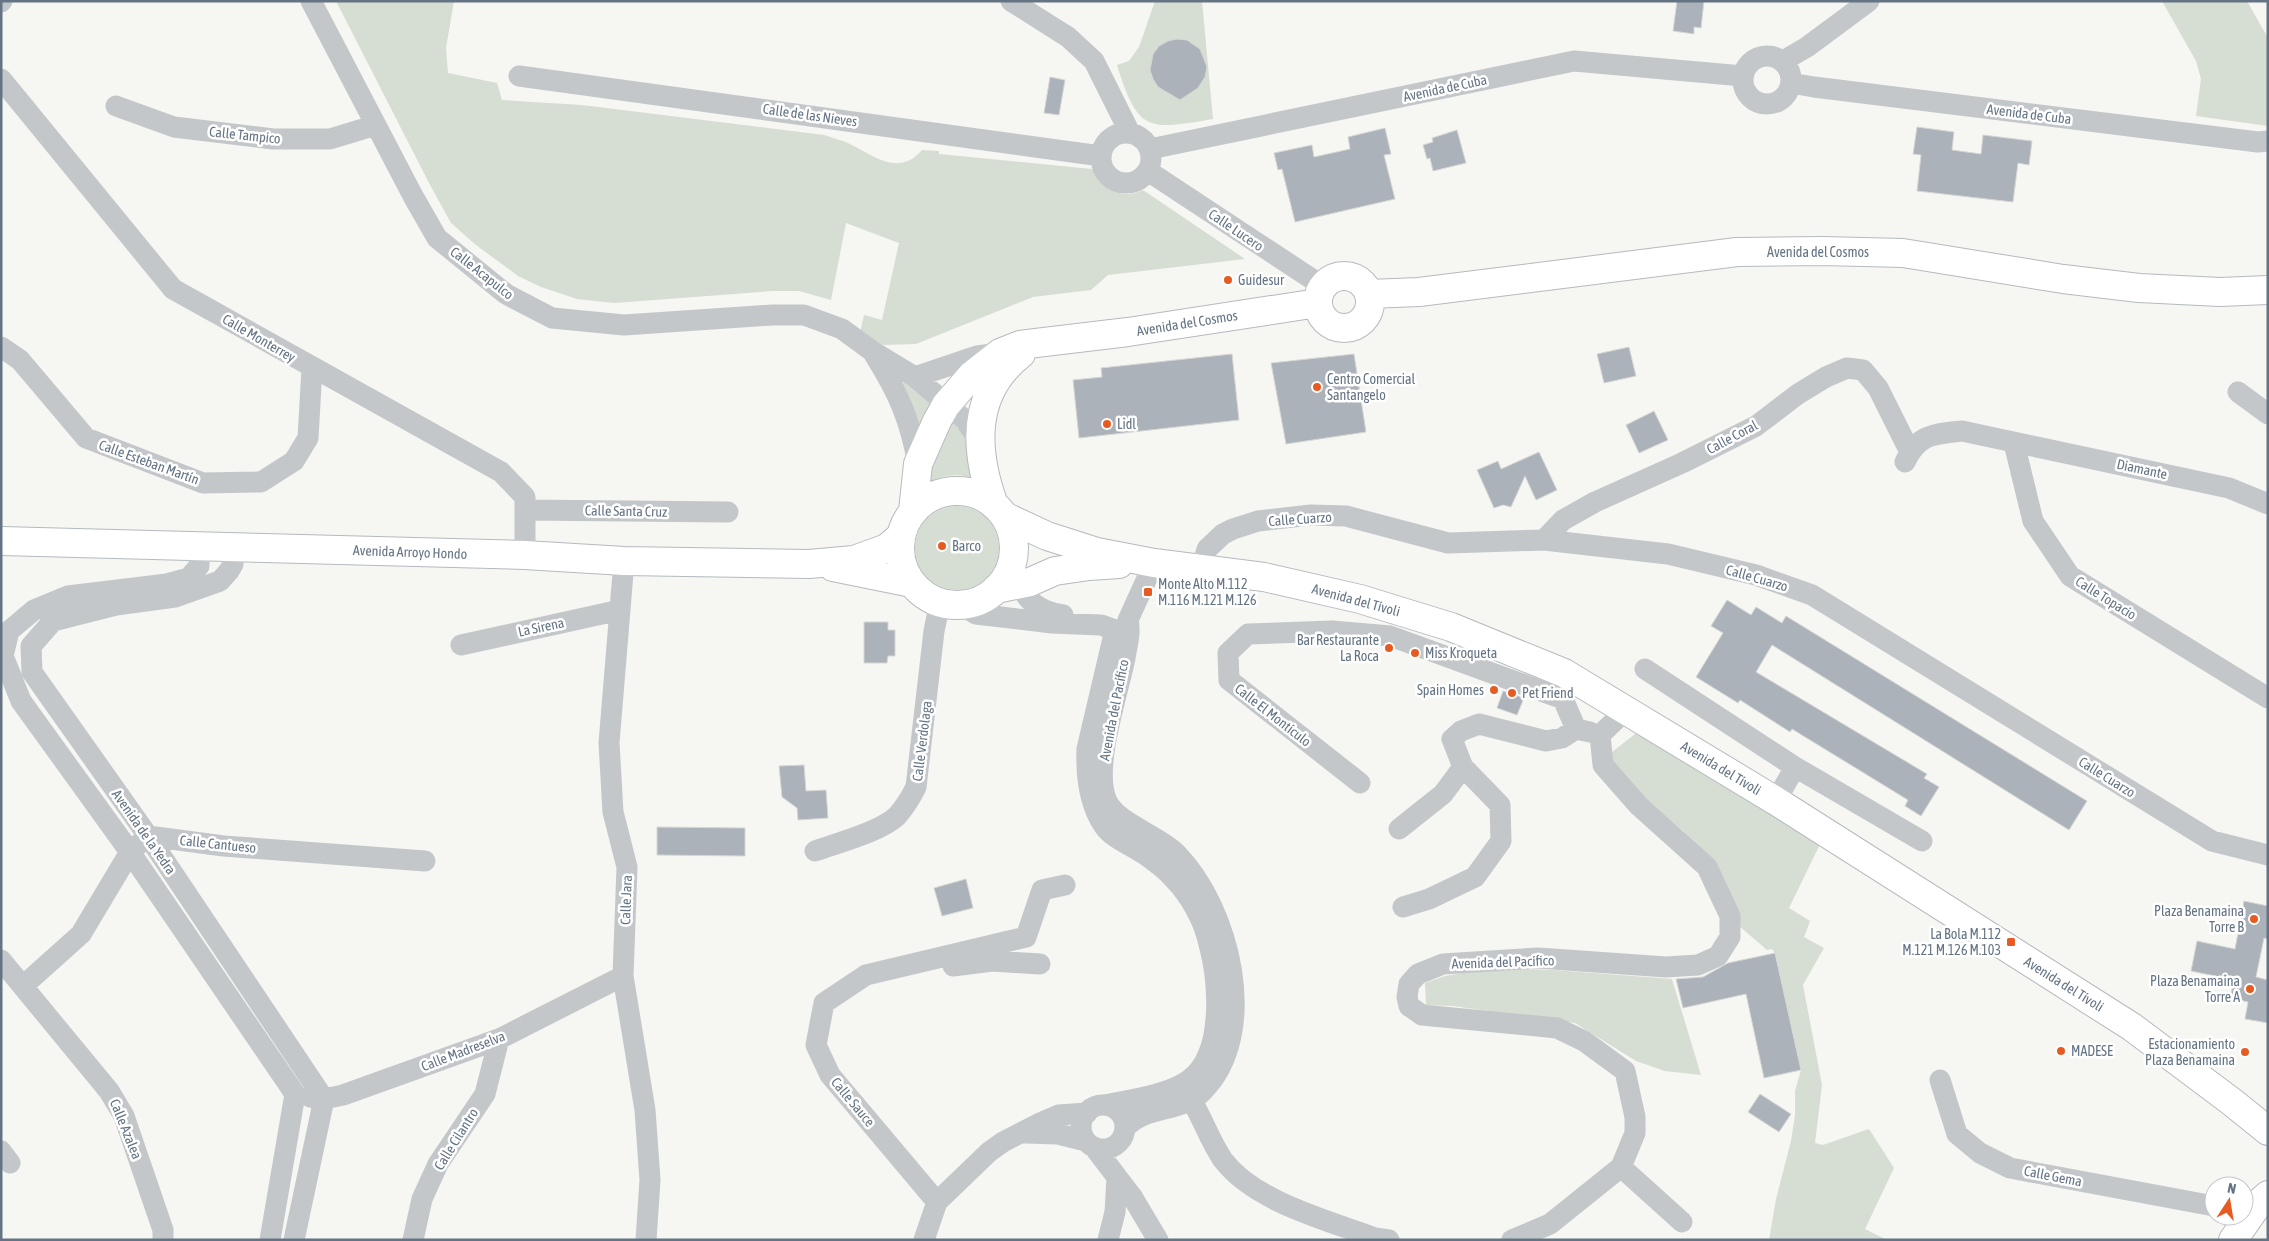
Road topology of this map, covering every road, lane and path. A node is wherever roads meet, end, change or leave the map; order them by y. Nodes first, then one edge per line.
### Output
1 (311, 1) edge
2 (1012, 1) edge
3 (1870, 1) edge
4 (1783, 61) junction
5 (519, 76) dead end
6 (1743, 76) junction
7 (1, 79) edge
8 (1791, 83) junction
9 (116, 106) dead end
10 (376, 125) junction
11 (1130, 133) junction
12 (2268, 141) edge
13 (1150, 149) junction
14 (1101, 156) junction
15 (1148, 171) junction
16 (2268, 290) edge
17 (1368, 294) junction
18 (1321, 295) junction
19 (1057, 342) junction
20 (1, 347) edge
21 (872, 351) junction
22 (1000, 354) junction
23 (312, 368) junction
24 (915, 376) junction
25 (2238, 392) dead end
26 (946, 405) junction
27 (2268, 414) edge
28 (980, 442) junction
29 (2014, 443) junction
30 (1907, 457) joint
31 (918, 464) junction
32 (2268, 504) edge
33 (525, 510) junction
34 (999, 510) junction
35 (728, 512) dead end
36 (913, 512) junction
37 (901, 536) junction
38 (1544, 540) junction
39 (1, 541) edge
40 (199, 545) junction
41 (232, 546) junction
42 (525, 555) junction
43 (624, 561) junction
44 (1154, 563) junction
45 (819, 564) junction
46 (1202, 567) junction
47 (1009, 580) junction
48 (912, 583) junction
49 (950, 603) junction
50 (620, 610) junction
51 (1128, 620) junction
52 (4, 645) edge
53 (461, 645) dead end
54 (31, 646) junction
55 (1645, 669) dead end
56 (2268, 698) edge
57 (1626, 710) junction
58 (1576, 729) junction
59 (1600, 735) junction
60 (1463, 767) junction
61 (1795, 767) junction
62 (1360, 783) dead end
63 (1776, 801) junction
64 (1400, 829) dead end
65 (148, 836) junction
66 (1922, 841) dead end
67 (815, 851) dead end
68 (130, 852) junction
69 (2268, 855) edge
70 (425, 861) dead end
71 (1065, 885) dead end
72 (1403, 907) dead end
73 (1, 960) edge
74 (1040, 964) dead end
75 (866, 975) junction
76 (623, 976) junction
77 (23, 986) junction
78 (498, 1039) junction
79 (1940, 1080) dead end
80 (1186, 1092) junction
81 (295, 1094) junction
82 (324, 1099) junction
83 (2232, 1102) junction
84 (1096, 1109) junction
85 (2268, 1114) edge
86 (2268, 1132) edge
87 (1023, 1133) junction
88 (1123, 1134) junction
89 (1090, 1144) junction
90 (1622, 1167) junction
91 (1117, 1178) junction
92 (2268, 1178) edge
93 (1133, 1198) junction
94 (938, 1202) junction
95 (2204, 1204) edge
96 (2256, 1206) edge
97 (1147, 1221) junction
98 (1682, 1222) dead end
99 (160, 1236) edge
100 (1109, 1236) edge
101 (270, 1240) edge
102 (294, 1240) edge
103 (413, 1240) edge
104 (646, 1240) edge
105 (924, 1240) edge
106 (1158, 1240) edge
107 (1389, 1240) edge
108 (1512, 1240) edge
109 (2233, 1240) edge

1 - 10 street, Calle Acapulco
2 - 11 street
3 - 4 street
4 - 6 street
4 - 8 street
5 - 14 street, Calle de las Nieves
6 - 8 street
6 - 13 street, Avenida de Cuba
7 - 23 street, Calle Monterrey
8 - 12 street, Avenida de Cuba
9 - 10 street, Calle Tampico
10 - 21 street, Calle Acapulco
11 - 13 street
11 - 14 street
13 - 15 street
14 - 15 street
15 - 18 street, Calle Lucero
16 - 17 main road, Avenida del Cosmos
17 - 18 main road
17 - 18 main road
18 - 19 main road, Avenida del Cosmos
19 - 22 main road
19 - 28 main road
20 - 23 street, Calle Esteban Martín
21 - 24 street, Calle Acapulco
21 - 31 street
22 - 24 street
22 - 26 main road
23 - 33 street, Calle Monterrey
24 - 26 street, Calle Acapulco
25 - 27 street
26 - 28 street, Calle Acapulco
26 - 31 main road
28 - 34 main road
29 - 30 street, Diamante
29 - 32 street, Diamante
29 - 56 street, Calle Topacio
30 - 38 street, Calle Coral
31 - 36 main road
33 - 35 street, Calle Santa Cruz
33 - 42 street, Calle Monterrey
34 - 36 main road
34 - 44 main road, Avenida del Tívoli
34 - 47 main road
36 - 37 main road
37 - 45 main road, Avenida Arroyo Hondo
37 - 48 main road
38 - 46 street, Calle Cuarzo
38 - 69 street, Calle Cuarzo
39 - 40 main road, Avenida Arroyo Hondo
40 - 41 main road, Avenida Arroyo Hondo
40 - 52 street
41 - 42 main road, Avenida Arroyo Hondo
41 - 54 street
42 - 43 main road, Avenida Arroyo Hondo
43 - 45 main road, Avenida Arroyo Hondo
43 - 50 street, Calle Jara
44 - 46 main road, Avenida del Tívoli
44 - 47 main road, Avenida del Tívoli
44 - 51 street, Avenida del Pacífico
45 - 48 main road, Avenida Arroyo Hondo
46 - 57 main road, Avenida del Tívoli
47 - 49 main road
47 - 51 street
48 - 49 main road
49 - 67 street, Calle Verdolaga
49 - 80 street
50 - 53 street, La Sirena
50 - 76 street, Calle Jara
51 - 80 street, Avenida del Pacífico
52 - 54 street
52 - 68 street, Avenida de la Yedra
54 - 65 street, Avenida de la Yedra
55 - 61 street
57 - 59 street
57 - 63 main road, Avenida del Tívoli
58 - 59 street
58 - 60 street
58 - 62 street, Calle El Montículo
59 - 90 street, Avenida del Pacífico
60 - 64 street
60 - 72 street
61 - 63 street
61 - 66 street
63 - 83 main road, Avenida del Tívoli
65 - 68 street
65 - 70 street, Calle Cantueso
65 - 82 street, Avenida de la Yedra
68 - 77 street
68 - 81 street, Avenida de la Yedra
71 - 75 street, Calle Sauce
73 - 77 street, Calle Azalea
74 - 75 street, Calle Sauce
75 - 94 street, Calle Sauce
76 - 78 street, Calle Madreselva
76 - 104 street, Calle Jara
77 - 99 street, Calle Azalea
78 - 82 street, Calle Madreselva
78 - 103 street, Calle Cilantro
79 - 95 street, Calle Gema
80 - 84 street
80 - 88 street
80 - 107 street
81 - 82 street, Calle Madreselva
81 - 101 street
82 - 102 street
83 - 85 main road, Avenida del Tívoli
83 - 86 main road, Avenida del Tívoli
84 - 87 street
84 - 88 street
84 - 89 street
87 - 89 street
87 - 94 street
88 - 89 street
88 - 93 street
89 - 91 street
90 - 98 street
90 - 108 street
91 - 93 street
91 - 100 street
92 - 96 main road
93 - 97 street
94 - 105 street
96 - 109 main road
97 - 100 street
97 - 106 street

